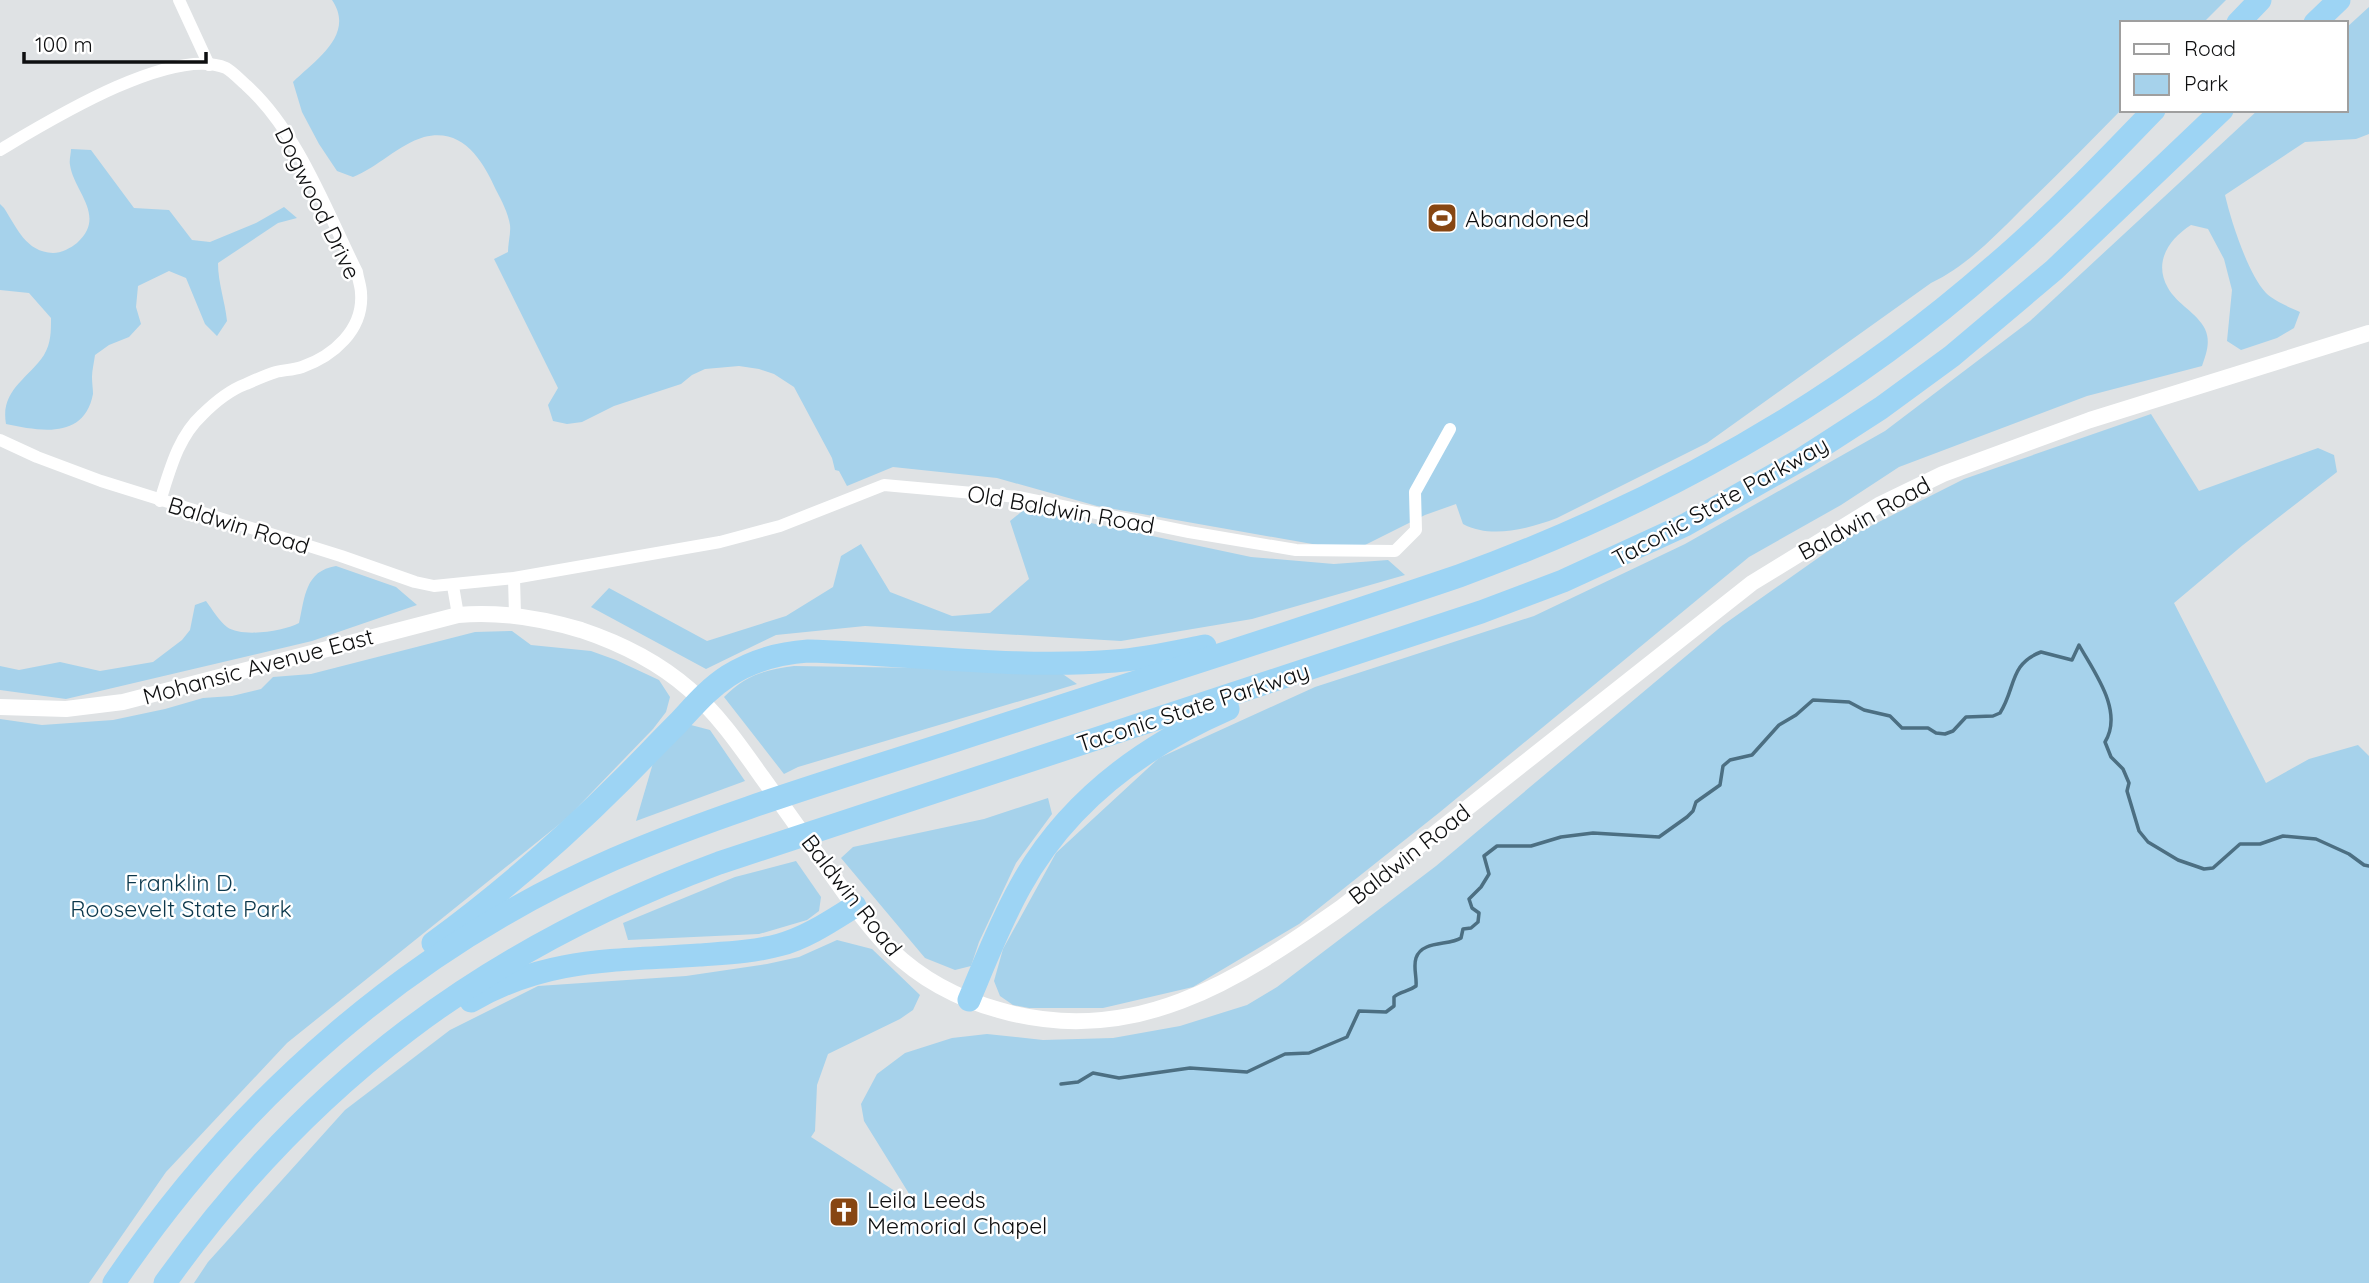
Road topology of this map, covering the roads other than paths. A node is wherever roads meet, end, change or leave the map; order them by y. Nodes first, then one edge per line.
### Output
1 (179, 0) edge
2 (2260, 0) edge
3 (2339, 0) edge
4 (2240, 21) edge
5 (2317, 21) edge
6 (209, 65) junction
7 (2152, 112) edge
8 (2220, 112) edge
9 (0, 150) edge
10 (2369, 333) edge
11 (1450, 429) dead end
12 (0, 440) edge
13 (160, 500) junction
14 (514, 578) junction
15 (453, 586) junction
16 (458, 615) junction
17 (515, 615) junction
18 (1332, 618) junction
19 (1353, 655) junction
20 (699, 698) junction
21 (0, 707) edge
22 (855, 906) junction
23 (969, 1000) junction
24 (371, 1058) junction
25 (279, 1084) junction
26 (114, 1283) edge
27 (165, 1283) edge

1 - 6 street
2 - 4 highway
3 - 5 highway
6 - 9 street
6 - 13 street, Dogwood Drive
7 - 18 highway, Taconic State Parkway
8 - 19 highway, Taconic State Parkway
10 - 23 street, Baldwin Road
11 - 14 street, Old Baldwin Road
12 - 13 street, Baldwin Road
13 - 15 street, Baldwin Road
14 - 15 street, Old Baldwin Road
14 - 17 street
15 - 16 street
16 - 17 street, Mohansic Avenue East
16 - 21 street, Mohansic Avenue East
17 - 20 street, Baldwin Road
18 - 20 highway
18 - 25 highway, Taconic State Parkway
19 - 23 highway
19 - 24 highway, Taconic State Parkway
20 - 22 street, Baldwin Road
20 - 25 highway
22 - 23 street, Baldwin Road
22 - 24 highway
24 - 27 highway, Taconic State Parkway
25 - 26 highway, Taconic State Parkway

